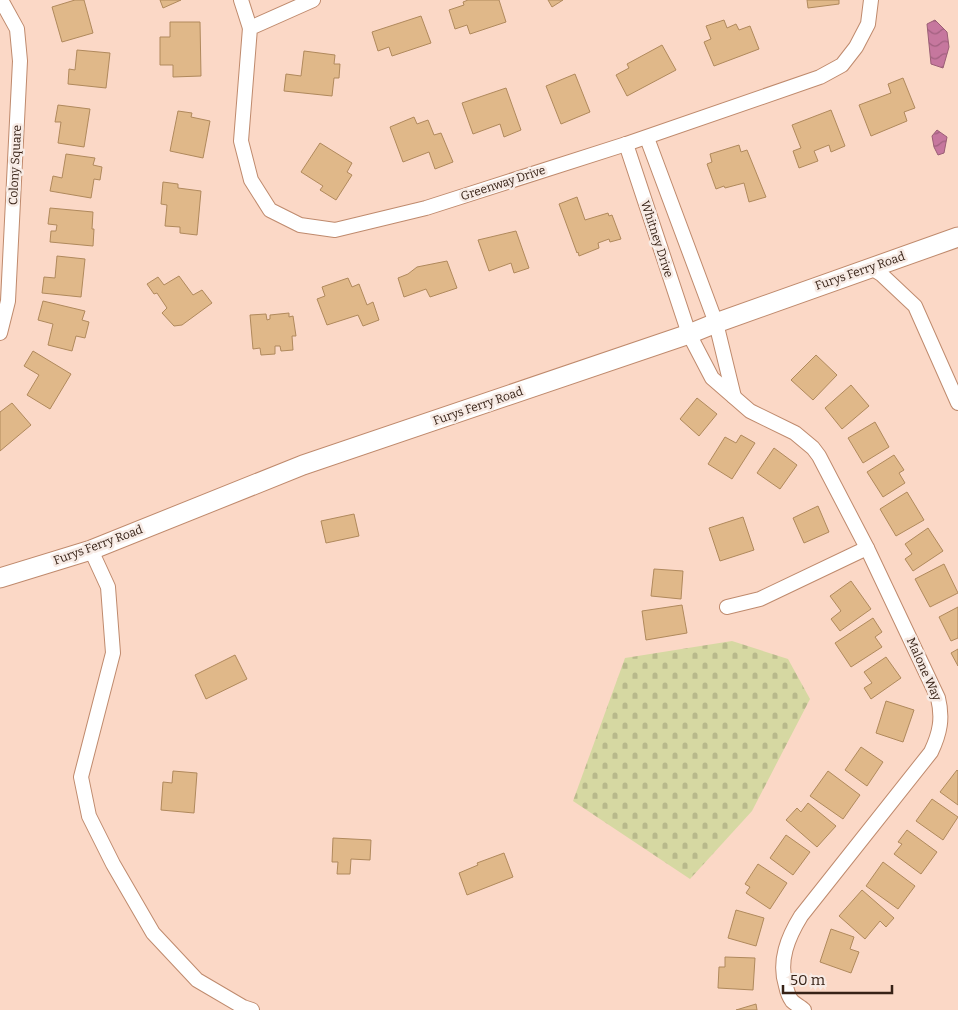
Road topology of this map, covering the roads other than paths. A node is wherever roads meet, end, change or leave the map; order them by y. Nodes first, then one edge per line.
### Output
1 (1, 0) edge
2 (241, 0) edge
3 (313, 0) edge
4 (870, 0) edge
5 (250, 28) junction
6 (647, 138) junction
7 (626, 144) junction
8 (958, 237) edge
9 (870, 268) junction
10 (716, 323) junction
11 (0, 334) edge
12 (688, 334) junction
13 (734, 397) junction
14 (958, 404) edge
15 (867, 548) junction
16 (91, 550) junction
17 (0, 578) edge
18 (727, 607) dead end
19 (252, 1010) edge
20 (804, 1010) edge

1 - 11 street, Colony Square
2 - 5 street, Greenway Drive
3 - 5 street
4 - 6 street, Greenway Drive
5 - 7 street, Greenway Drive
6 - 7 street, Greenway Drive
6 - 10 street, Whitney Drive
7 - 12 street, Whitney Drive
8 - 9 main road, Furys Ferry Road
9 - 10 main road, Furys Ferry Road
9 - 14 street
10 - 12 main road, Furys Ferry Road
10 - 13 street
12 - 13 street, Malone Way
12 - 16 main road, Furys Ferry Road
13 - 15 street, Malone Way
15 - 18 street
15 - 20 street, Malone Way
16 - 17 main road, Furys Ferry Road
16 - 19 street

